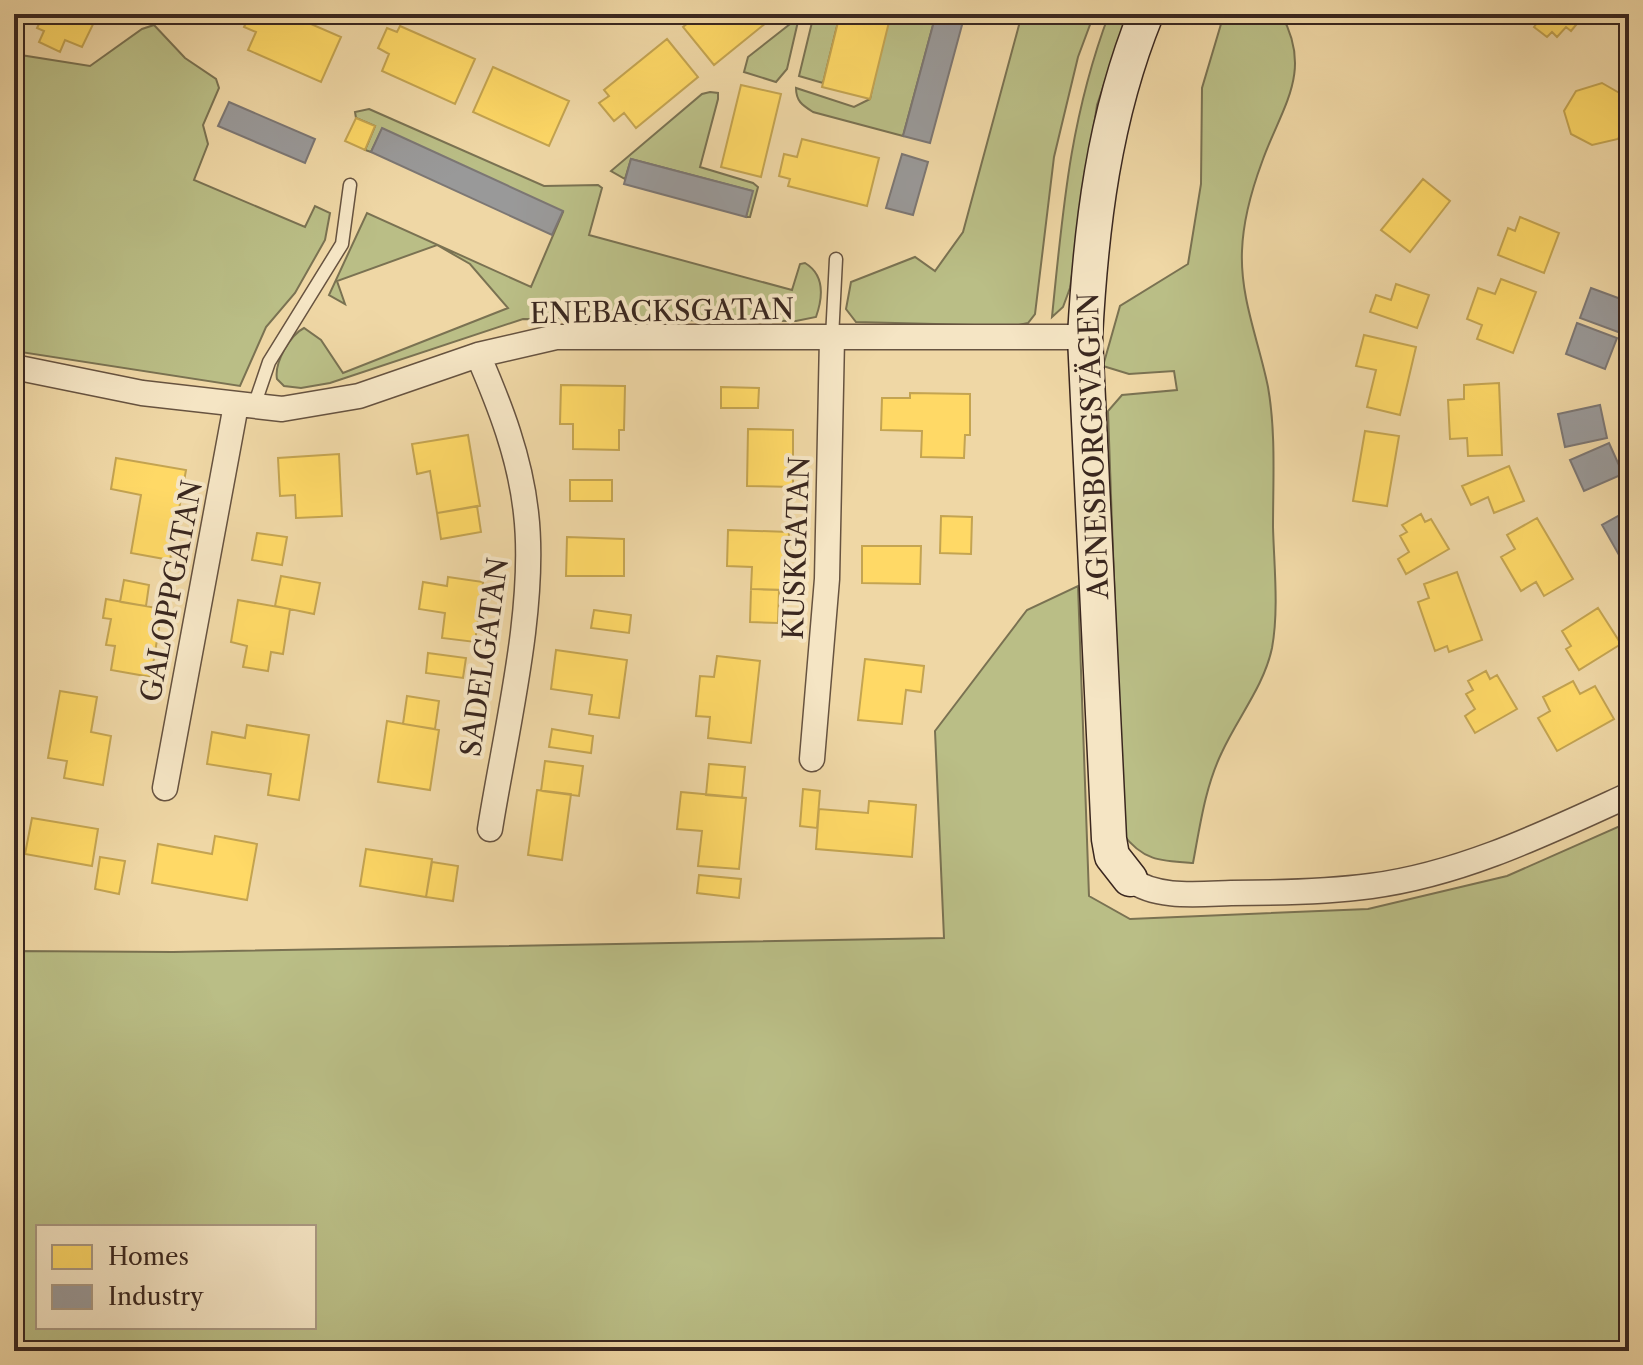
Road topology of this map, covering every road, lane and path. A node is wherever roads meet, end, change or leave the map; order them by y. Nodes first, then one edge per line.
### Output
1 (1146, 14) edge
2 (350, 185) dead end
3 (836, 259) dead end
4 (1085, 337) junction
5 (832, 338) junction
6 (478, 355) junction
7 (14, 367) edge
8 (245, 405) junction
9 (812, 759) dead end
10 (165, 788) dead end
11 (1629, 795) edge
12 (490, 829) dead end
13 (1130, 879) joint

1 - 4 street, AGNESBORGSVÄGEN
2 - 8 lane
3 - 5 lane
4 - 5 street, ENEBACKSGATAN
4 - 13 street, AGNESBORGSVÄGEN
5 - 6 street, ENEBACKSGATAN
5 - 9 street, KUSKGATAN
6 - 8 street, ENEBACKSGATAN
6 - 12 street, SADELGATAN
7 - 8 street, ENEBACKSGATAN
8 - 10 street, GALOPPGATAN
11 - 13 street

